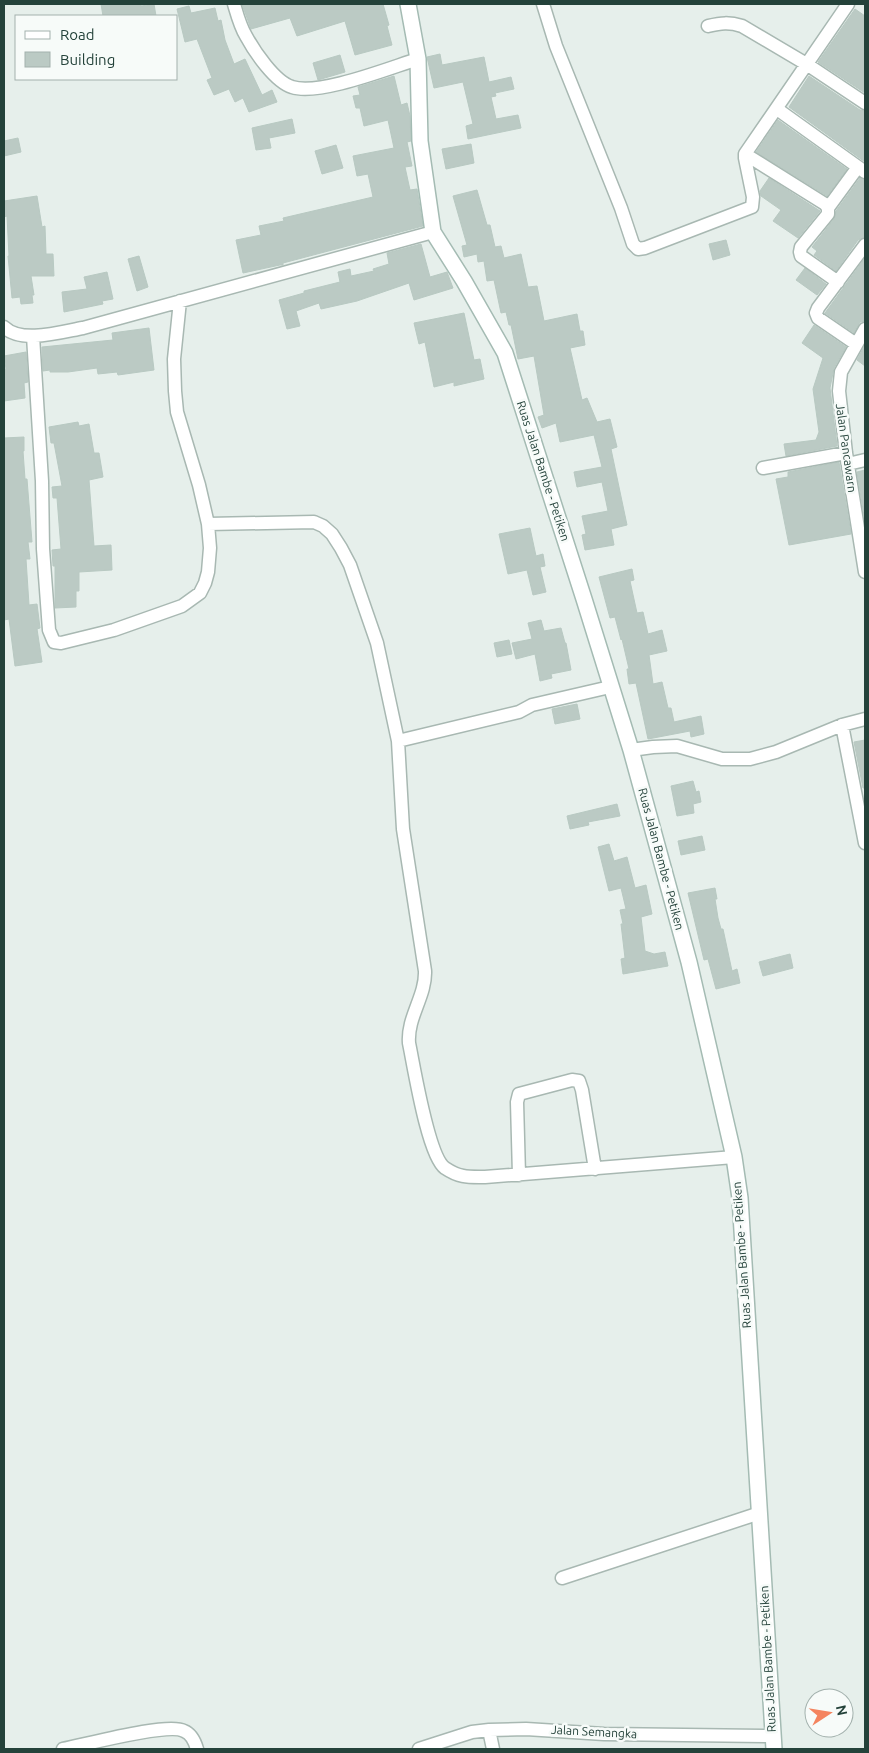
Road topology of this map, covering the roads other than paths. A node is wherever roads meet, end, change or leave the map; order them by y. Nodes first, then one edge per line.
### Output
1 (234, 4) edge
2 (408, 4) edge
3 (543, 4) edge
4 (848, 4) edge
5 (708, 26) dead end
6 (418, 59) junction
7 (808, 65) junction
8 (865, 103) edge
9 (776, 109) junction
10 (745, 154) junction
11 (862, 170) edge
12 (828, 208) junction
13 (433, 232) junction
14 (865, 245) edge
15 (838, 282) junction
16 (180, 301) junction
17 (4, 327) edge
18 (865, 329) edge
19 (33, 336) junction
20 (856, 344) junction
21 (847, 458) junction
22 (865, 460) edge
23 (762, 468) dead end
24 (208, 524) junction
25 (865, 572) edge
26 (610, 686) junction
27 (865, 719) edge
28 (842, 725) junction
29 (398, 741) junction
30 (631, 750) junction
31 (865, 843) edge
32 (734, 1158) junction
33 (595, 1169) junction
34 (519, 1174) junction
35 (760, 1513) junction
36 (562, 1578) dead end
37 (489, 1730) junction
38 (773, 1742) edge
39 (63, 1749) edge
40 (197, 1749) edge
41 (419, 1749) edge
42 (493, 1749) edge

1 - 6 street
2 - 6 main road, Ruas Jalan Bambe - Petiken
3 - 10 street
4 - 7 street
5 - 7 street
6 - 13 main road, Ruas Jalan Bambe - Petiken
7 - 8 street
7 - 9 street
9 - 10 street
9 - 11 street
10 - 12 street
11 - 12 street
12 - 15 street
13 - 16 street
13 - 26 main road, Ruas Jalan Bambe - Petiken
14 - 15 street
15 - 20 street
16 - 19 street
16 - 24 street
17 - 19 street
18 - 20 street, Jalan Pancawarn
19 - 24 street
20 - 21 street, Jalan Pancawarn
21 - 22 street
21 - 23 street
21 - 25 street, Jalan Pancawarn
24 - 29 street
26 - 29 street
26 - 30 main road, Ruas Jalan Bambe - Petiken
27 - 28 street
28 - 30 street
28 - 31 street
29 - 34 street
30 - 32 main road, Ruas Jalan Bambe - Petiken
32 - 33 street
32 - 35 main road, Ruas Jalan Bambe - Petiken
33 - 34 street
33 - 34 street
35 - 36 street
35 - 38 main road, Ruas Jalan Bambe - Petiken
37 - 38 street, Jalan Semangka
37 - 41 street, Jalan Semangka
37 - 42 street
39 - 40 street

